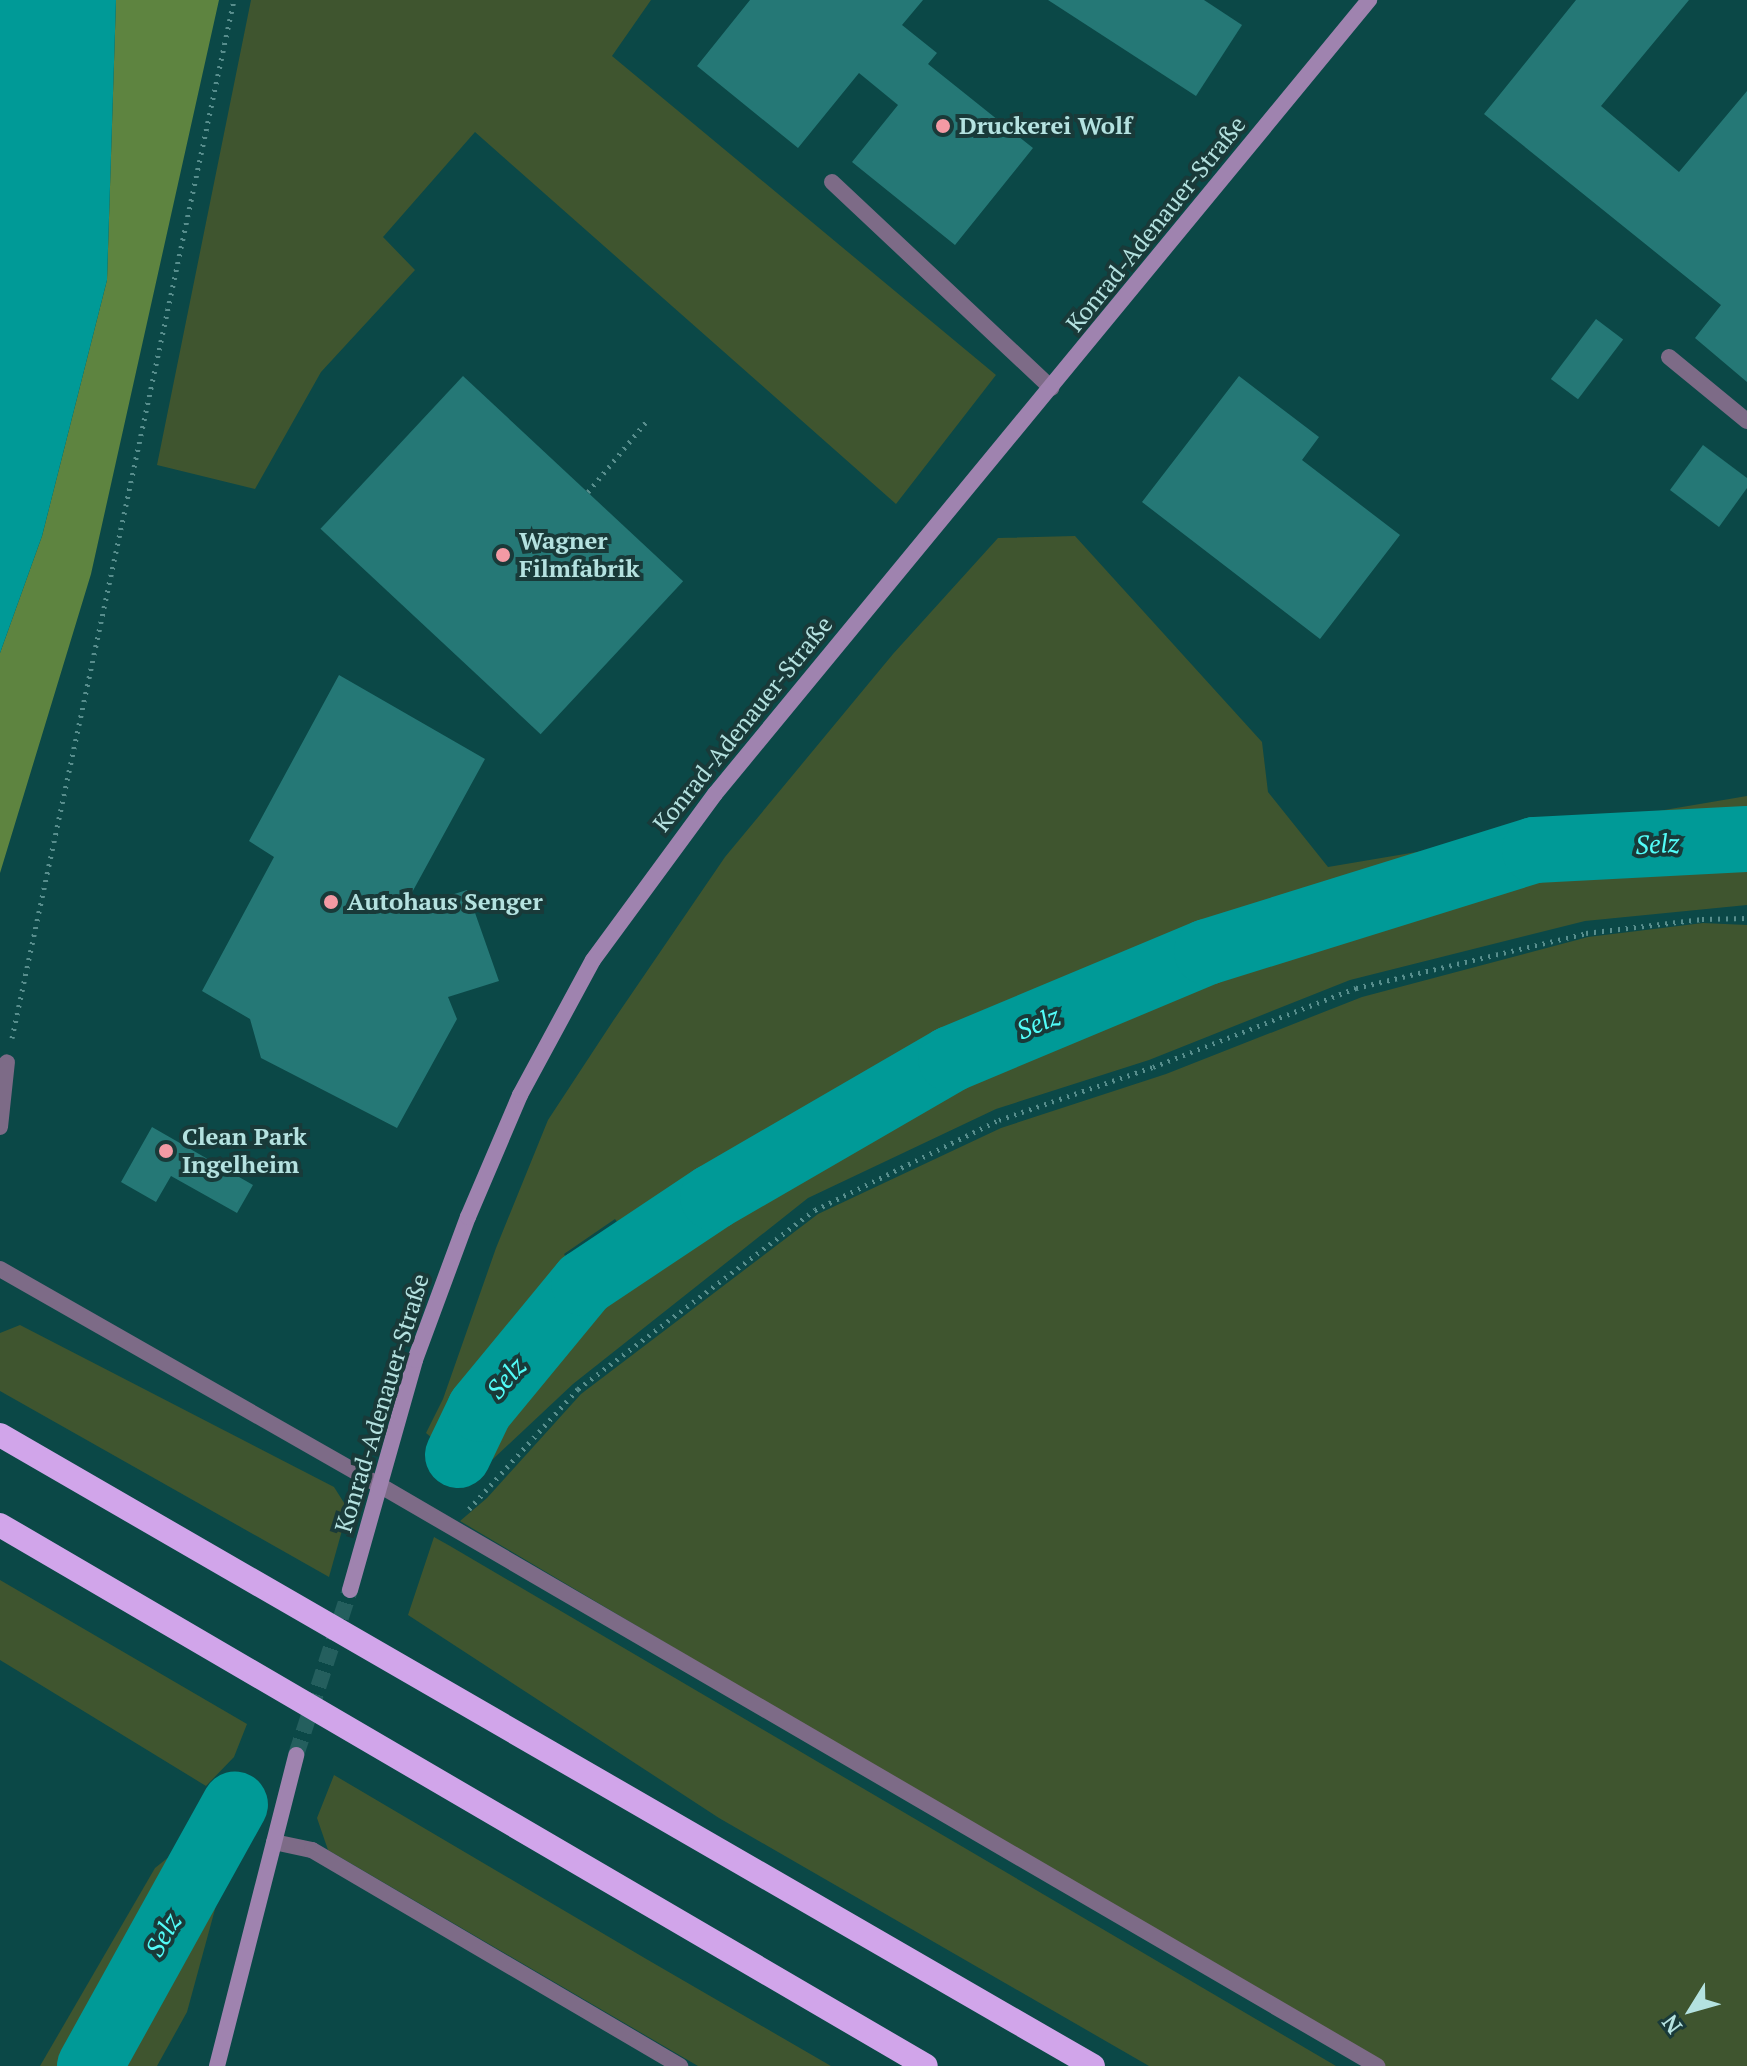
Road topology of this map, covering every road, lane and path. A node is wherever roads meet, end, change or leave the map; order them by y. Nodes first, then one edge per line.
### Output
1 (234, 0) edge
2 (1369, 0) edge
3 (832, 182) dead end
4 (1669, 357) dead end
5 (1051, 388) junction
6 (1747, 421) edge
7 (646, 422) dead end
8 (588, 492) dead end
9 (1747, 918) edge
10 (4, 1061) edge
11 (0, 1127) edge
12 (0, 1269) edge
13 (0, 1435) edge
14 (381, 1486) junction
15 (0, 1525) edge
16 (447, 1528) junction
17 (350, 1590) tunnel mouth
18 (296, 1755) tunnel mouth
19 (274, 1842) junction
20 (217, 2066) edge
21 (680, 2066) edge
22 (926, 2066) edge
23 (1093, 2066) edge
24 (1377, 2066) edge

1 - 10 path
2 - 5 main road, Konrad-Adenauer-Straße
3 - 5 street
4 - 6 street
5 - 14 main road, Konrad-Adenauer-Straße
7 - 8 path
9 - 16 path
10 - 11 street
12 - 14 street
13 - 23 highway
14 - 16 street
14 - 17 main road, Konrad-Adenauer-Straße
15 - 22 highway
16 - 24 street
18 - 19 main road
19 - 20 main road
19 - 21 street

